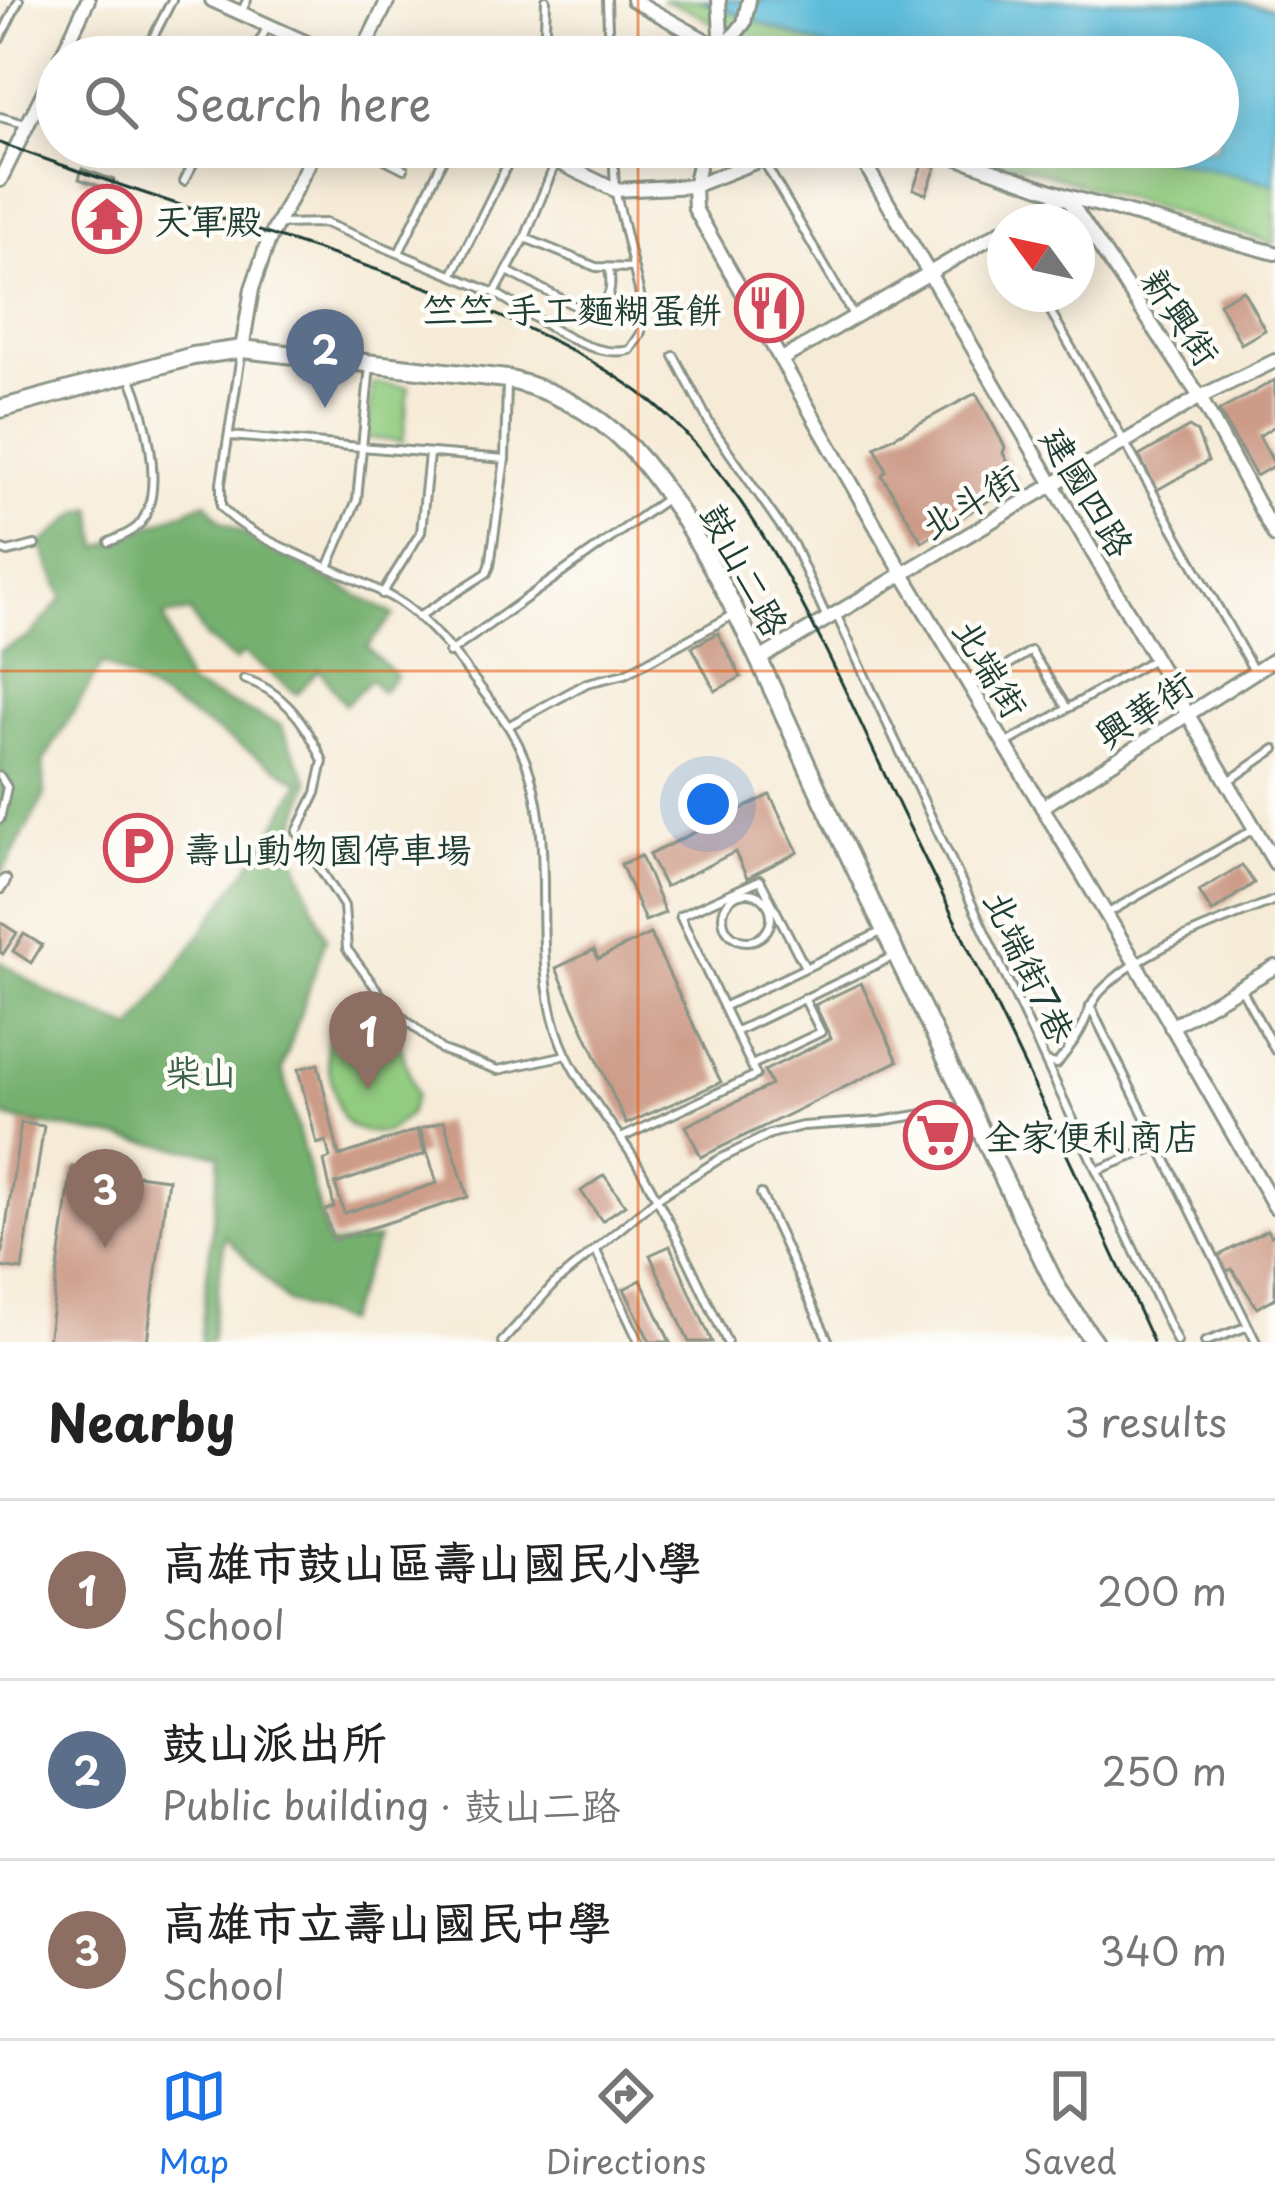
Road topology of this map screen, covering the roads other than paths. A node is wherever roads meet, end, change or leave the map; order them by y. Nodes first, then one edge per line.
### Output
1 (19, 0) edge
2 (88, 0) edge
3 (172, 0) edge
4 (212, 0) edge
5 (388, 0) edge
6 (546, 0) edge
7 (607, 0) edge
8 (633, 0) edge
9 (749, 0) edge
10 (718, 1) edge
11 (244, 6) edge
12 (268, 25) junction
13 (71, 36) edge
14 (154, 36) edge
15 (262, 36) edge
16 (292, 36) edge
17 (370, 36) edge
18 (545, 36) edge
19 (608, 36) edge
20 (695, 36) edge
21 (723, 36) edge
22 (736, 36) edge
23 (0, 39) edge
24 (36, 110) edge
25 (0, 117) edge
26 (29, 125) junction
27 (191, 168) edge
28 (307, 168) edge
29 (400, 168) edge
30 (439, 168) edge
31 (506, 168) edge
32 (543, 168) edge
33 (573, 168) edge
34 (614, 168) edge
35 (698, 168) edge
36 (736, 168) edge
37 (767, 168) edge
38 (867, 168) edge
39 (987, 168) edge
40 (404, 170) dead end
41 (0, 180) edge
42 (184, 181) dead end
43 (694, 186) junction
44 (615, 190) junction
45 (1066, 196) junction
46 (1051, 204) edge
47 (280, 224) junction
48 (525, 238) junction
49 (987, 240) edge
50 (1270, 252) edge
51 (398, 253) junction
52 (633, 268) junction
53 (609, 269) junction
54 (1275, 269) edge
55 (508, 272) junction
56 (453, 274) junction
57 (928, 277) junction
58 (495, 293) junction
59 (1051, 312) edge
60 (854, 317) junction
61 (242, 349) junction
62 (674, 356) dead end
63 (782, 359) junction
64 (1275, 362) edge
65 (370, 364) junction
66 (129, 373) junction
67 (507, 379) junction
68 (1200, 397) junction
69 (0, 409) edge
70 (229, 436) junction
71 (1127, 442) junction
72 (360, 446) junction
73 (429, 453) junction
74 (505, 459) junction
75 (1051, 487) junction
76 (669, 497) junction
77 (1275, 536) edge
78 (109, 542) dead end
79 (35, 544) dead end
80 (0, 549) edge
81 (329, 565) junction
82 (903, 574) junction
83 (382, 594) junction
84 (735, 614) junction
85 (418, 616) junction
86 (832, 617) junction
87 (449, 652) junction
88 (1275, 658) edge
89 (758, 659) junction
90 (1154, 659) junction
91 (1254, 671) junction
92 (244, 679) dead end
93 (970, 688) junction
94 (1067, 708) junction
95 (1188, 715) junction
96 (508, 726) junction
97 (1004, 745) junction
98 (1275, 749) edge
99 (0, 776) edge
100 (1228, 782) junction
101 (1042, 807) junction
102 (0, 819) edge
103 (1255, 828) junction
104 (1275, 863) edge
105 (727, 898) junction
106 (766, 899) junction
107 (1275, 900) edge
108 (778, 914) junction
109 (1105, 915) junction
110 (884, 930) junction
111 (895, 956) junction
112 (1136, 964) junction
113 (805, 967) junction
114 (1275, 968) edge
115 (1240, 987) junction
116 (804, 998) junction
117 (725, 1006) junction
118 (1090, 1006) junction
119 (1171, 1027) junction
120 (737, 1030) junction
121 (1275, 1050) edge
122 (566, 1055) junction
123 (1046, 1062) junction
124 (752, 1065) junction
125 (968, 1106) junction
126 (621, 1138) junction
127 (1162, 1145) junction
128 (1098, 1170) junction
129 (760, 1194) dead end
130 (657, 1198) junction
131 (1275, 1207) edge
132 (596, 1252) junction
133 (1079, 1322) junction
134 (1248, 1327) junction
135 (502, 1342) edge
136 (639, 1342) edge
137 (727, 1342) edge
138 (829, 1342) edge
139 (1081, 1342) edge
140 (1094, 1342) edge
141 (1177, 1342) edge
142 (1204, 1342) edge
143 (1256, 1342) edge

1 - 23 lane
2 - 13 street
3 - 14 lane
4 - 11 street
5 - 17 street
6 - 18 lane
7 - 19 lane
8 - 20 street
9 - 22 street
10 - 21 street
11 - 12 street
12 - 15 lane
12 - 16 street
24 - 26 street
25 - 26 lane
26 - 41 street
27 - 42 lane
28 - 47 street
29 - 40 lane
30 - 51 lane
31 - 56 lane
32 - 48 lane
33 - 44 street
34 - 44 lane
35 - 43 street
36 - 43 street
37 - 60 lane
38 - 57 street, 建國四路
39 - 45 street
43 - 44 street
43 - 63 street, 北端街
44 - 52 lane
45 - 46 street
45 - 50 street
45 - 68 street, 新興街
47 - 51 lane
47 - 61 street
48 - 53 lane
48 - 55 lane
49 - 57 street
50 - 54 street
51 - 56 lane
52 - 53 lane
52 - 58 lane
53 - 55 lane
55 - 58 lane
56 - 58 lane
57 - 60 street
57 - 75 street, 建國四路
59 - 71 lane, 建國四路
60 - 63 street
61 - 65 street, 鼓山二路
61 - 66 street, 鼓山二路
61 - 70 lane
62 - 86 lane, 北端街7巷
63 - 82 street, 北端街
64 - 68 street, 北斗街
65 - 67 street, 鼓山二路
65 - 72 lane
66 - 69 street, 鼓山二路
66 - 78 lane
67 - 74 lane
67 - 76 street, 鼓山二路
68 - 71 street, 北斗街
68 - 77 street, 新興街
70 - 72 lane
70 - 81 lane
71 - 75 street, 北斗街
71 - 91 lane, 建國四路
72 - 73 lane
72 - 81 lane
73 - 74 lane
73 - 83 lane
74 - 85 lane
75 - 82 street, 北斗街
75 - 90 street, 建國四路
76 - 84 street, 鼓山二路
76 - 87 lane
79 - 80 lane
81 - 83 lane
82 - 86 street, 北斗街
82 - 93 street, 北端街
83 - 85 lane
84 - 89 street, 鼓山二路
84 - 96 lane
85 - 87 lane
86 - 89 street, 北斗街
86 - 123 lane, 北端街7巷
87 - 96 lane
88 - 91 street, 興華街
89 - 110 street, 鼓山二路
90 - 94 lane
90 - 95 street, 建國四路
91 - 95 street, 興華街
92 - 122 lane
93 - 94 lane
93 - 97 street, 北端街
94 - 97 lane
95 - 100 street, 建國四路
95 - 101 street, 興華街
96 - 122 lane
97 - 101 street, 北端街
98 - 100 lane
99 - 102 lane
100 - 103 street, 建國四路
101 - 109 street, 北端街
103 - 104 street, 建國四路
103 - 109 lane
105 - 106 lane
105 - 106 lane
105 - 106 lane
105 - 117 lane
106 - 108 lane
106 - 108 lane
107 - 112 lane
108 - 113 lane
109 - 112 street, 北端街
110 - 111 street, 鼓山二路
110 - 113 lane
111 - 116 lane
111 - 125 street, 鼓山二路
112 - 118 lane
112 - 119 street, 北端街
113 - 117 lane
114 - 115 street
115 - 119 street
115 - 121 lane
116 - 120 lane
116 - 124 lane
117 - 120 lane
118 - 123 lane
118 - 127 lane, 北端街7巷
119 - 131 street, 北端街
120 - 124 lane
122 - 126 lane
123 - 128 lane, 北端街7巷
124 - 126 lane
125 - 130 lane
125 - 133 street, 鼓山二路
126 - 130 lane
127 - 128 lane
127 - 134 lane, 北端街7巷
128 - 141 lane, 北端街7巷
129 - 138 lane
130 - 132 lane
130 - 137 lane
132 - 135 lane
132 - 136 lane
133 - 139 street
133 - 140 street, 鼓山二路
134 - 142 lane
134 - 143 lane, 北端街7巷

